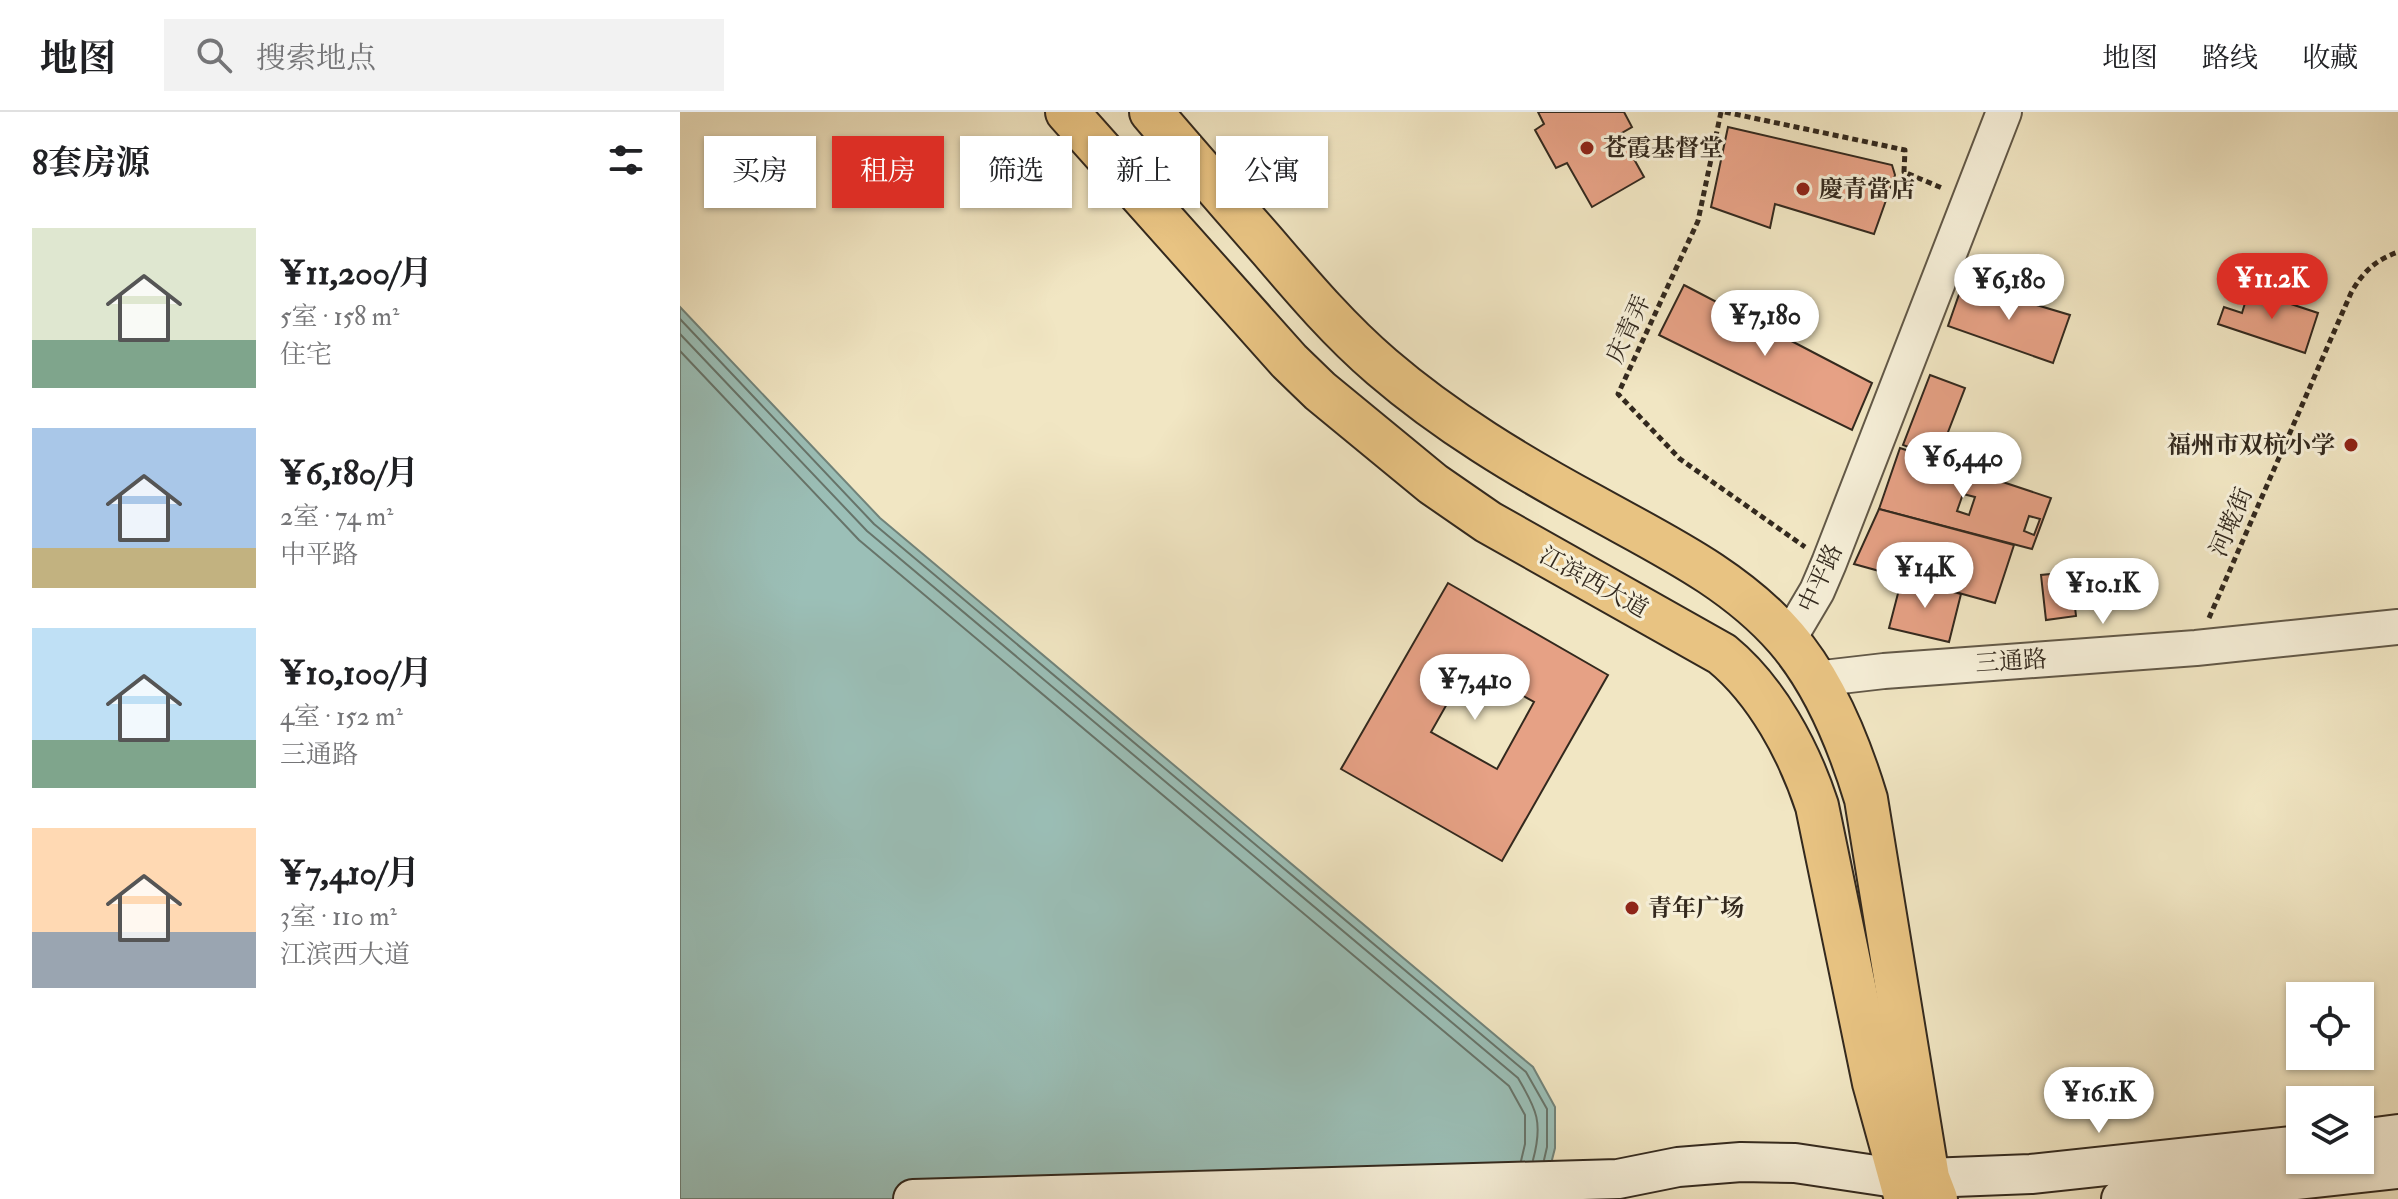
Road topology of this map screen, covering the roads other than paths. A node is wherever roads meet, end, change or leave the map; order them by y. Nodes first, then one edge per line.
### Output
1 (1067, 112) edge
2 (1151, 112) edge
3 (2004, 112) edge
4 (2398, 627) edge
5 (1788, 640) junction
6 (1815, 679) junction
7 (2398, 1134) edge
8 (2374, 1137) edge
9 (2286, 1147) edge
10 (2398, 1169) edge
11 (1926, 1192) edge
12 (913, 1199) edge
13 (2121, 1199) edge

1 - 11 main road, 江滨西大道
2 - 5 main road
3 - 5 street, 中平路
4 - 6 street, 三通路
5 - 6 main road
6 - 11 main road
7 - 8 main road
9 - 11 main road
10 - 13 main road
11 - 12 main road

